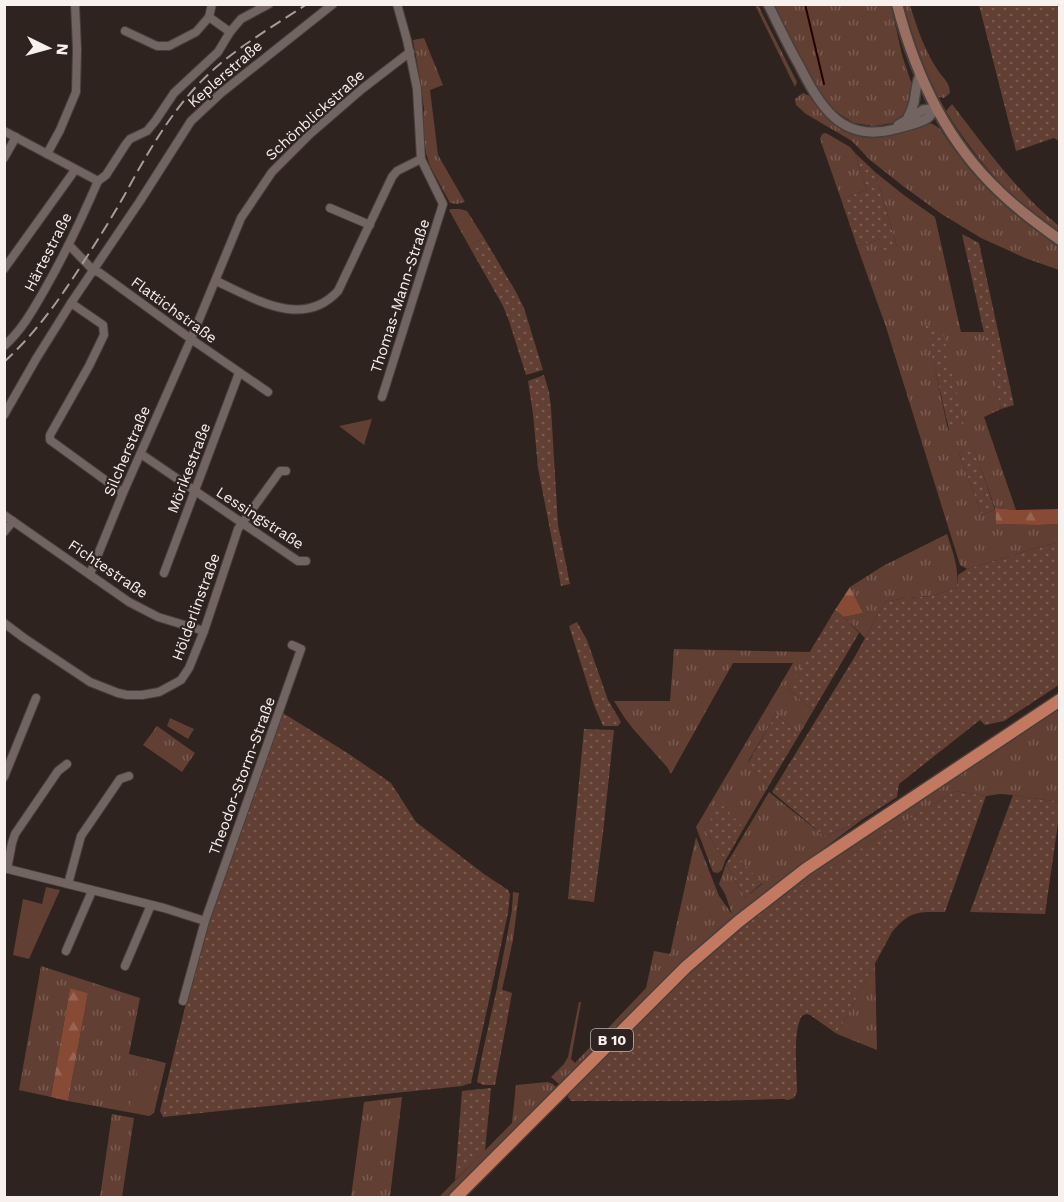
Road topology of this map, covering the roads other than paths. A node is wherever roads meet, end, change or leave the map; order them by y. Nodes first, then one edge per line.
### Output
1 (75, 4) edge
2 (212, 4) edge
3 (269, 4) edge
4 (333, 4) edge
5 (397, 4) edge
6 (768, 4) edge
7 (897, 4) edge
8 (209, 17) junction
9 (125, 31) dead end
10 (230, 32) junction
11 (410, 52) junction
12 (920, 75) junction
13 (936, 108) junction
14 (906, 119) junction
15 (4, 130) edge
16 (891, 130) junction
17 (16, 137) junction
18 (47, 154) junction
19 (4, 158) edge
20 (421, 159) junction
21 (75, 170) junction
22 (98, 181) junction
23 (330, 208) dead end
24 (370, 225) junction
25 (1059, 240) edge
26 (69, 245) junction
27 (4, 269) edge
28 (93, 270) junction
29 (216, 281) junction
30 (71, 303) junction
31 (191, 339) junction
32 (4, 346) edge
33 (239, 373) junction
34 (268, 392) dead end
35 (382, 397) dead end
36 (4, 415) edge
37 (141, 454) junction
38 (286, 471) dead end
39 (194, 491) junction
40 (123, 493) junction
41 (4, 515) edge
42 (13, 521) junction
43 (242, 523) junction
44 (4, 532) edge
45 (306, 561) dead end
46 (164, 573) dead end
47 (90, 574) junction
48 (4, 623) edge
49 (204, 631) junction
50 (292, 645) dead end
51 (36, 698) dead end
52 (1059, 700) edge
53 (67, 764) dead end
54 (129, 776) dead end
55 (4, 777) edge
56 (6, 869) edge
57 (68, 884) junction
58 (92, 891) junction
59 (151, 905) junction
60 (205, 921) junction
61 (66, 951) dead end
62 (125, 966) dead end
63 (183, 1001) dead end
64 (455, 1197) edge

1 - 18 street
2 - 8 street
3 - 10 street, Härtestraße
4 - 28 street, Keplerstraße
5 - 11 street
6 - 16 street
7 - 12 main road
8 - 9 street
8 - 10 street
10 - 22 street, Härtestraße
11 - 20 street
11 - 29 street, Schönblickstraße
12 - 13 main road
12 - 14 street
13 - 14 street
13 - 16 street
13 - 25 main road
14 - 16 street
15 - 17 street
17 - 18 street
17 - 19 street
18 - 21 street
20 - 24 street
20 - 35 street, Thomas-Mann-Straße
21 - 22 street
21 - 27 street
22 - 26 street, Härtestraße
23 - 24 street
24 - 29 street
26 - 28 street, Flattichstraße
26 - 32 street, Härtestraße
28 - 30 street, Keplerstraße
28 - 31 street, Flattichstraße
29 - 31 street, Schönblickstraße
30 - 36 street, Keplerstraße
30 - 40 street
31 - 33 street, Flattichstraße
31 - 37 street, Silcherstraße
33 - 34 street, Flattichstraße
33 - 39 street, Mörikestraße
37 - 39 street, Lessingstraße
37 - 40 street, Silcherstraße
38 - 43 street, Hölderlinstraße
39 - 43 street, Lessingstraße
39 - 46 street, Mörikestraße
40 - 47 street, Silcherstraße
41 - 42 street, Fichtestraße
42 - 44 street
42 - 47 street, Fichtestraße
43 - 45 street, Lessingstraße
43 - 49 street, Hölderlinstraße
47 - 49 street, Fichtestraße
48 - 49 street, Hölderlinstraße
50 - 60 street, Theodor-Storm-Straße
51 - 55 street
52 - 64 main road, B 10
53 - 56 street
54 - 57 street
56 - 57 street
57 - 58 street
58 - 59 street
58 - 61 street
59 - 60 street
59 - 62 street
60 - 63 street

